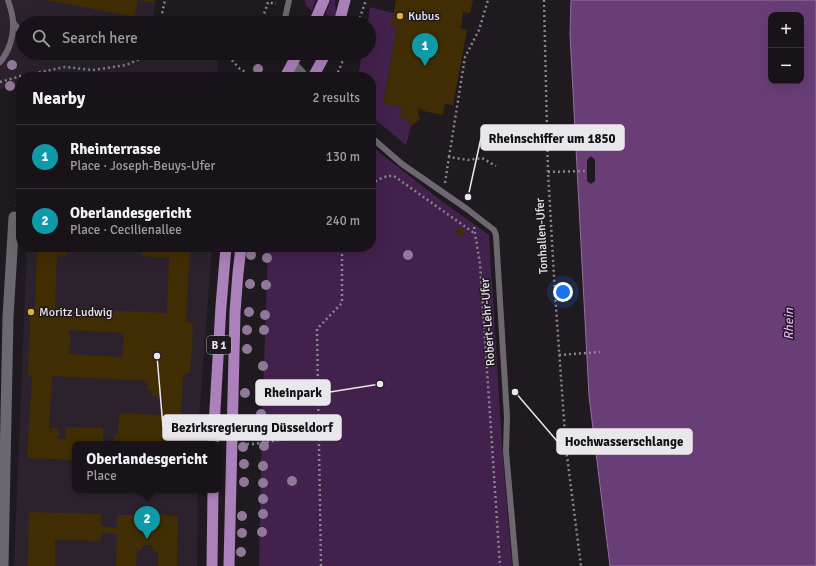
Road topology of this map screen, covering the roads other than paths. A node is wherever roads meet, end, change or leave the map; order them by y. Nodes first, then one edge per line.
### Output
1 (8, 0) edge
2 (289, 0) edge
3 (324, 0) edge
4 (345, 0) edge
5 (286, 16) edge
6 (317, 16) edge
7 (341, 16) edge
8 (13, 22) junction
9 (16, 26) edge
10 (291, 60) edge
11 (294, 60) edge
12 (322, 60) edge
13 (0, 62) edge
14 (292, 64) junction
15 (288, 72) edge
16 (299, 72) edge
17 (316, 72) edge
18 (376, 141) edge
19 (14, 217) dead end
20 (226, 252) edge
21 (240, 252) edge
22 (213, 441) edge
23 (213, 493) edge
24 (3, 566) edge
25 (212, 566) edge
26 (229, 566) edge
27 (516, 566) edge

1 - 8 lane
2 - 5 lane
3 - 6 main road
4 - 7 main road
8 - 9 lane
8 - 13 lane
10 - 14 lane
11 - 14 main road
12 - 17 main road
14 - 15 main road
14 - 16 street
18 - 27 lane, Robert-Lehr-Ufer
19 - 24 street
20 - 22 main road, B 1
21 - 26 main road, B 1
23 - 25 main road

